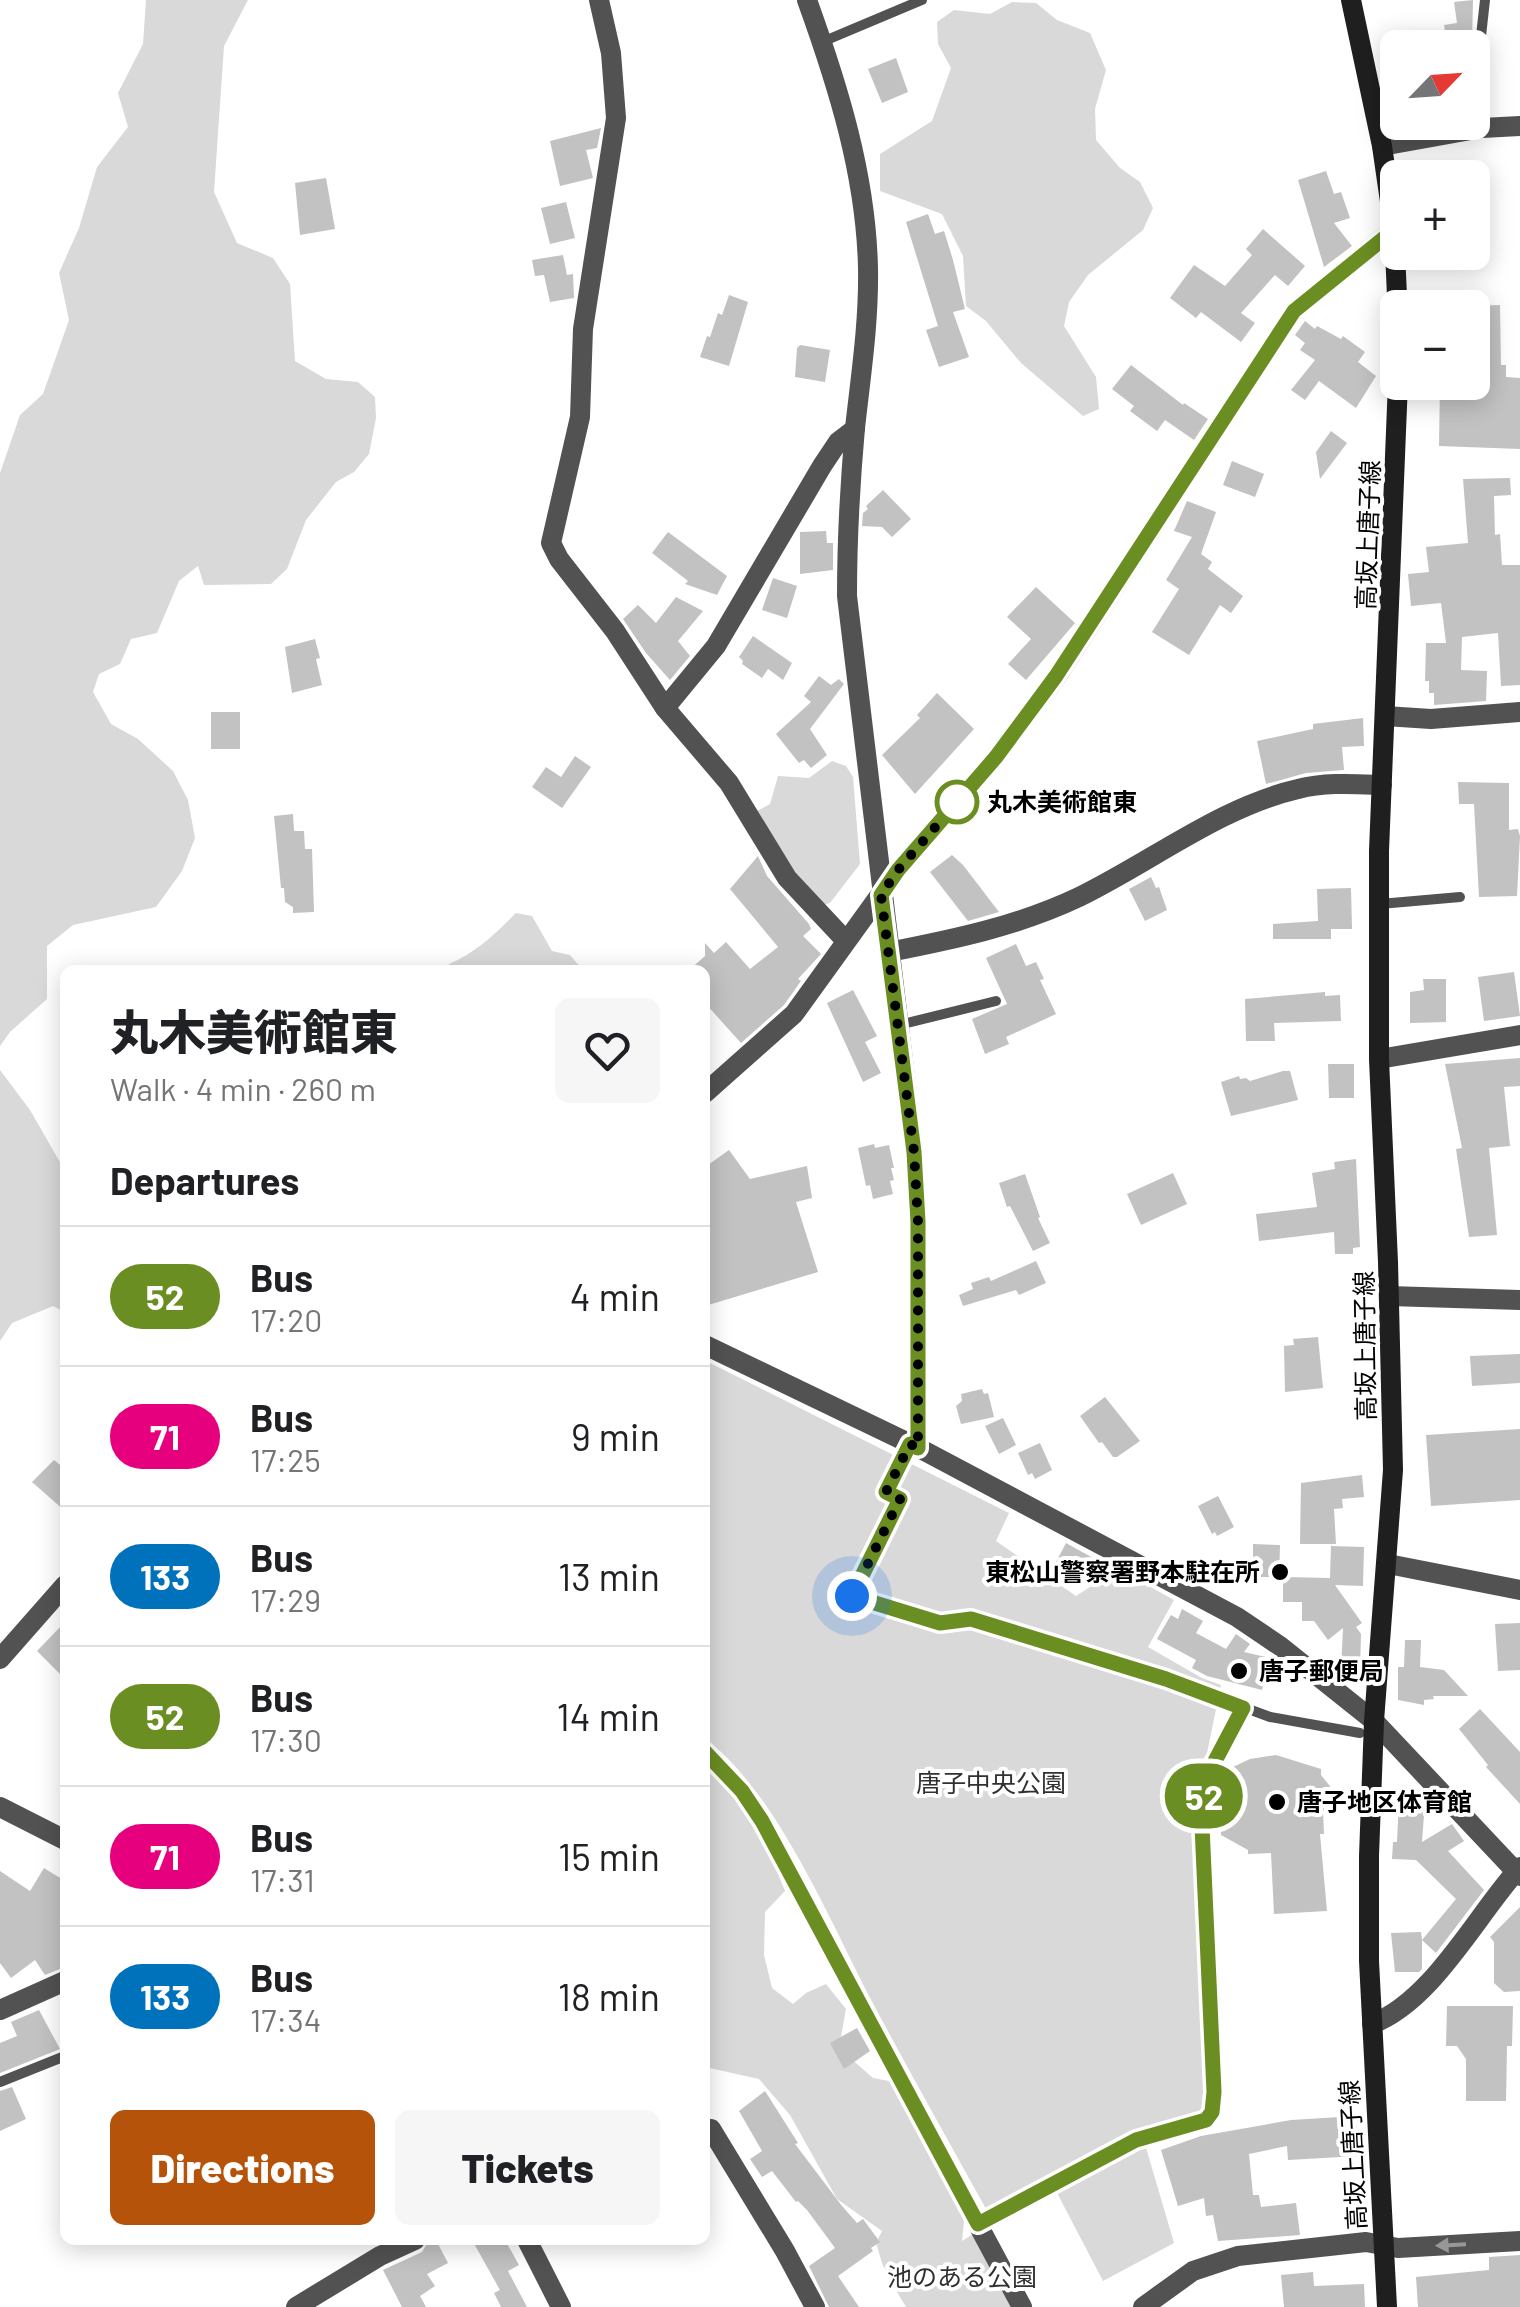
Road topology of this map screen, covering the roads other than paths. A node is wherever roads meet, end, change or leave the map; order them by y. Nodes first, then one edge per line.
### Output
1 (599, 0) edge
2 (807, 0) edge
3 (922, 0) edge
4 (1352, 0) edge
5 (1485, 0) edge
6 (1481, 30) edge
7 (822, 42) junction
8 (1520, 126) edge
9 (1490, 128) edge
10 (1415, 140) edge
11 (1382, 146) junction
12 (1384, 160) edge
13 (1380, 241) edge
14 (1397, 400) edge
15 (855, 429) junction
16 (665, 708) junction
17 (1520, 712) edge
18 (1385, 716) junction
19 (1382, 785) junction
20 (881, 895) junction
21 (1460, 897) dead end
22 (1380, 904) junction
23 (846, 940) junction
24 (889, 952) junction
25 (996, 1001) dead end
26 (898, 1025) junction
27 (1520, 1035) edge
28 (1378, 1059) junction
29 (710, 1088) edge
30 (1389, 1296) junction
31 (1520, 1300) edge
32 (710, 1348) edge
33 (914, 1446) junction
34 (1388, 1564) junction
35 (1520, 1590) edge
36 (60, 1592) edge
37 (0, 1660) edge
38 (1243, 1708) junction
39 (1367, 1727) junction
40 (710, 1757) edge
41 (0, 1807) edge
42 (60, 1837) edge
43 (1519, 1871) edge
44 (60, 1983) edge
45 (0, 2010) edge
46 (1372, 2024) junction
47 (60, 2058) edge
48 (0, 2082) edge
49 (710, 2129) edge
50 (978, 2224) junction
51 (1520, 2241) edge
52 (404, 2245) edge
53 (529, 2245) edge
54 (1383, 2245) junction
55 (296, 2307) edge
56 (561, 2307) edge
57 (815, 2307) edge
58 (1022, 2307) edge
59 (1143, 2307) edge
60 (1387, 2307) edge

1 - 16 street
2 - 7 street
3 - 7 lane
4 - 11 main road
5 - 6 lane
7 - 15 street
8 - 9 street
10 - 11 street
11 - 12 main road
13 - 20 street
14 - 18 main road, 高坂上唐子線
15 - 16 street
15 - 20 street
16 - 23 street
17 - 18 street
18 - 19 main road, 高坂上唐子線
19 - 22 main road, 高坂上唐子線
19 - 24 street
20 - 23 street
20 - 24 street
21 - 22 lane
22 - 28 main road, 高坂上唐子線
23 - 29 street
24 - 26 street
25 - 26 lane
26 - 33 street
27 - 28 street
28 - 30 main road, 高坂上唐子線
30 - 31 street
30 - 34 main road, 高坂上唐子線
32 - 33 street
33 - 38 lane
33 - 39 street
34 - 35 street
34 - 39 main road, 高坂上唐子線
36 - 37 street
38 - 39 lane
38 - 50 lane
39 - 43 street
39 - 46 main road, 高坂上唐子線
40 - 50 street
41 - 42 street
43 - 46 street
44 - 45 street
46 - 54 main road, 高坂上唐子線
47 - 48 lane
49 - 57 street
50 - 58 street
51 -> 54 street
52 - 55 street
53 - 56 street
54 - 59 street
54 - 60 main road, 高坂上唐子線

